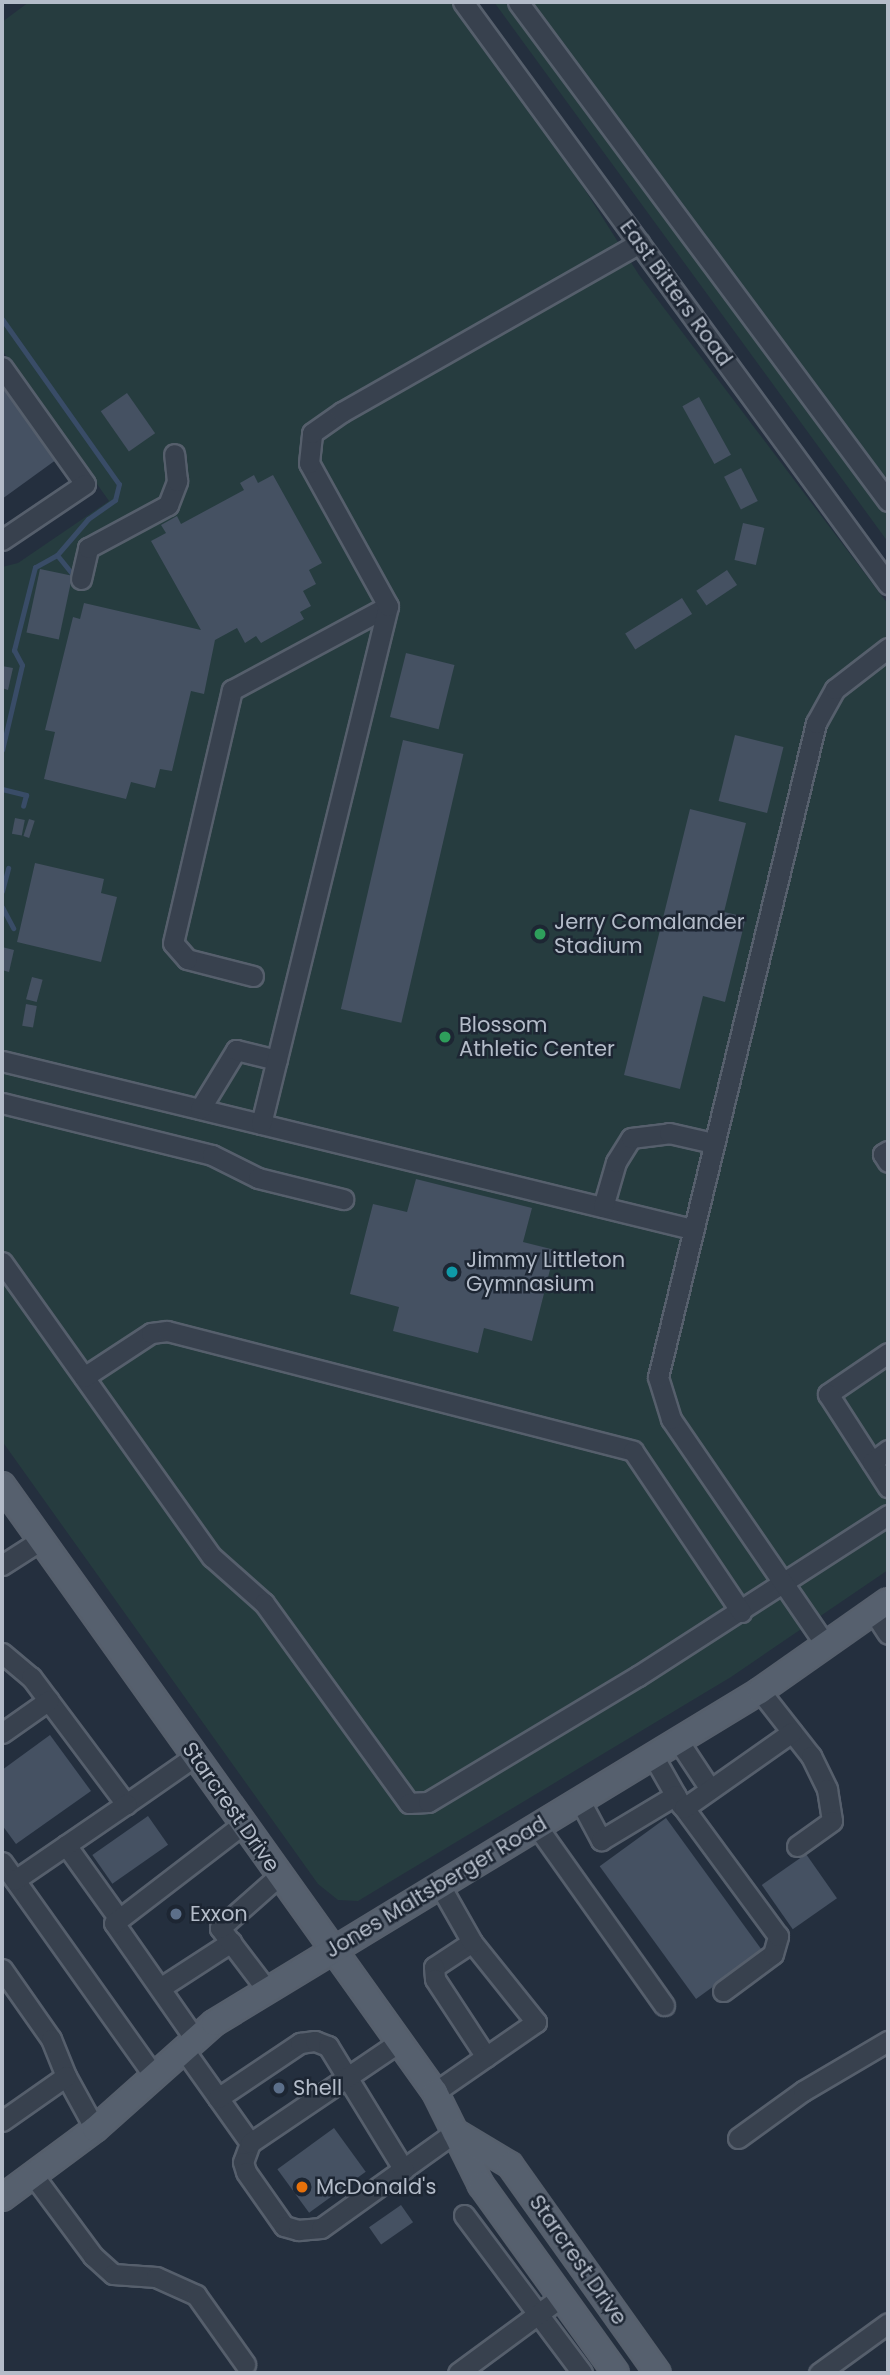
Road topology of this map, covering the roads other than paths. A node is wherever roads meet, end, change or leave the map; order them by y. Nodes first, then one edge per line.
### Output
1 (463, 2) edge
2 (519, 2) edge
3 (639, 243) junction
4 (2, 367) edge
5 (174, 454) dead end
6 (888, 501) edge
7 (2, 540) edge
8 (81, 579) dead end
9 (888, 584) edge
10 (388, 606) junction
11 (888, 648) edge
12 (253, 976) dead end
13 (277, 1060) junction
14 (2, 1061) edge
15 (2, 1103) edge
16 (200, 1110) junction
17 (261, 1124) junction
18 (713, 1143) junction
19 (888, 1151) edge
20 (888, 1162) edge
21 (343, 1199) dead end
22 (603, 1207) junction
23 (692, 1229) junction
24 (2, 1262) edge
25 (888, 1353) edge
26 (84, 1377) junction
27 (888, 1450) edge
28 (872, 1462) junction
29 (2, 1485) edge
30 (888, 1487) edge
31 (888, 1515) edge
32 (41, 1540) junction
33 (2, 1565) edge
34 (784, 1584) junction
35 (881, 1606) edge
36 (741, 1612) junction
37 (888, 1634) edge
38 (825, 1644) junction
39 (2, 1653) edge
40 (760, 1691) junction
41 (49, 1700) junction
42 (792, 1732) junction
43 (2, 1733) edge
44 (677, 1739) junction
45 (652, 1754) junction
46 (195, 1756) junction
47 (710, 1789) junction
48 (579, 1798) junction
49 (680, 1802) junction
50 (126, 1804) junction
51 (243, 1824) junction
52 (536, 1825) junction
53 (66, 1845) junction
54 (797, 1846) dead end
55 (2, 1862) edge
56 (280, 1875) junction
57 (15, 1880) junction
58 (439, 1884) junction
59 (119, 1919) junction
60 (231, 1942) junction
61 (472, 1942) junction
62 (333, 1949) junction
63 (2, 1969) edge
64 (160, 1988) junction
65 (267, 1990) junction
66 (723, 1991) dead end
67 (664, 2005) dead end
68 (888, 2041) edge
69 (399, 2042) junction
70 (189, 2045) junction
71 (486, 2057) junction
72 (66, 2076) junction
73 (155, 2077) junction
74 (345, 2077) junction
75 (435, 2092) junction
76 (218, 2098) junction
77 (2, 2121) edge
78 (95, 2129) junction
79 (455, 2132) junction
80 (738, 2138) dead end
81 (250, 2143) junction
82 (404, 2170) junction
83 (33, 2175) junction
84 (2, 2198) edge
85 (464, 2215) dead end
86 (561, 2297) junction
87 (538, 2312) junction
88 (888, 2323) edge
89 (245, 2364) dead end
90 (458, 2373) edge
91 (582, 2373) edge
92 (616, 2373) edge
93 (658, 2373) edge
94 (818, 2373) edge

1 - 3 street, East Bitters Road
2 - 6 street
3 - 9 street, East Bitters Road
3 - 10 street
4 - 7 street
5 - 8 street
10 - 12 street
10 - 13 street
11 - 18 street
13 - 16 street
13 - 17 street
14 - 16 street
15 - 21 street
16 - 17 street
17 - 22 street
18 - 22 street
18 - 23 street
19 - 20 street
22 - 23 street
23 - 34 street
24 - 26 street
25 - 28 street
26 - 36 street
26 - 36 street
27 - 28 street
28 - 30 street
29 - 32 main road, Starcrest Drive
31 - 34 street
32 - 33 street
32 - 46 main road, Starcrest Drive
34 - 36 street
34 - 38 street
35 - 37 street
35 - 38 main road, Jones Maltsberger Road
38 - 40 main road, Jones Maltsberger Road
39 - 41 street
40 - 42 street
40 - 44 main road, Jones Maltsberger Road
41 - 43 street
41 - 50 street
42 - 47 street
42 - 54 street
44 - 45 main road, Jones Maltsberger Road
44 - 47 street
45 - 48 main road, Jones Maltsberger Road
45 - 49 street
46 - 50 street
46 - 51 main road, Starcrest Drive
47 - 49 street
48 - 49 street
48 - 52 main road, Jones Maltsberger Road
49 - 66 street
50 - 53 street
51 - 56 main road, Starcrest Drive
51 - 59 street
52 - 58 main road, Jones Maltsberger Road
52 - 67 street
53 - 57 street
53 - 59 street
55 - 57 street
56 - 60 street
56 - 62 main road, Starcrest Drive
57 - 73 street
58 - 61 street
58 - 62 main road, Jones Maltsberger Road
59 - 64 street
60 - 64 street
60 - 65 street
61 - 71 street
61 - 71 street
62 - 65 main road, Jones Maltsberger Road
62 - 69 main road, Starcrest Drive
63 - 72 street
64 - 70 street
65 - 70 main road, Jones Maltsberger Road
68 - 80 street
69 - 74 street
69 - 75 main road, Starcrest Drive
70 - 73 main road, Jones Maltsberger Road
70 - 76 street
71 - 75 street
72 - 77 street
72 - 78 street
73 - 78 main road, Jones Maltsberger Road
74 - 76 street
74 - 81 street
74 - 82 street
75 - 79 main road, Starcrest Drive
76 - 81 street
78 - 83 main road, Jones Maltsberger Road
79 - 82 street
79 - 86 main road, Starcrest Drive
79 - 93 main road, Starcrest Drive
81 - 82 street
83 - 84 main road, Jones Maltsberger Road
83 - 89 street
85 - 87 street
86 - 87 street
86 - 92 main road, Starcrest Drive
87 - 90 street
87 - 91 street
88 - 94 street

